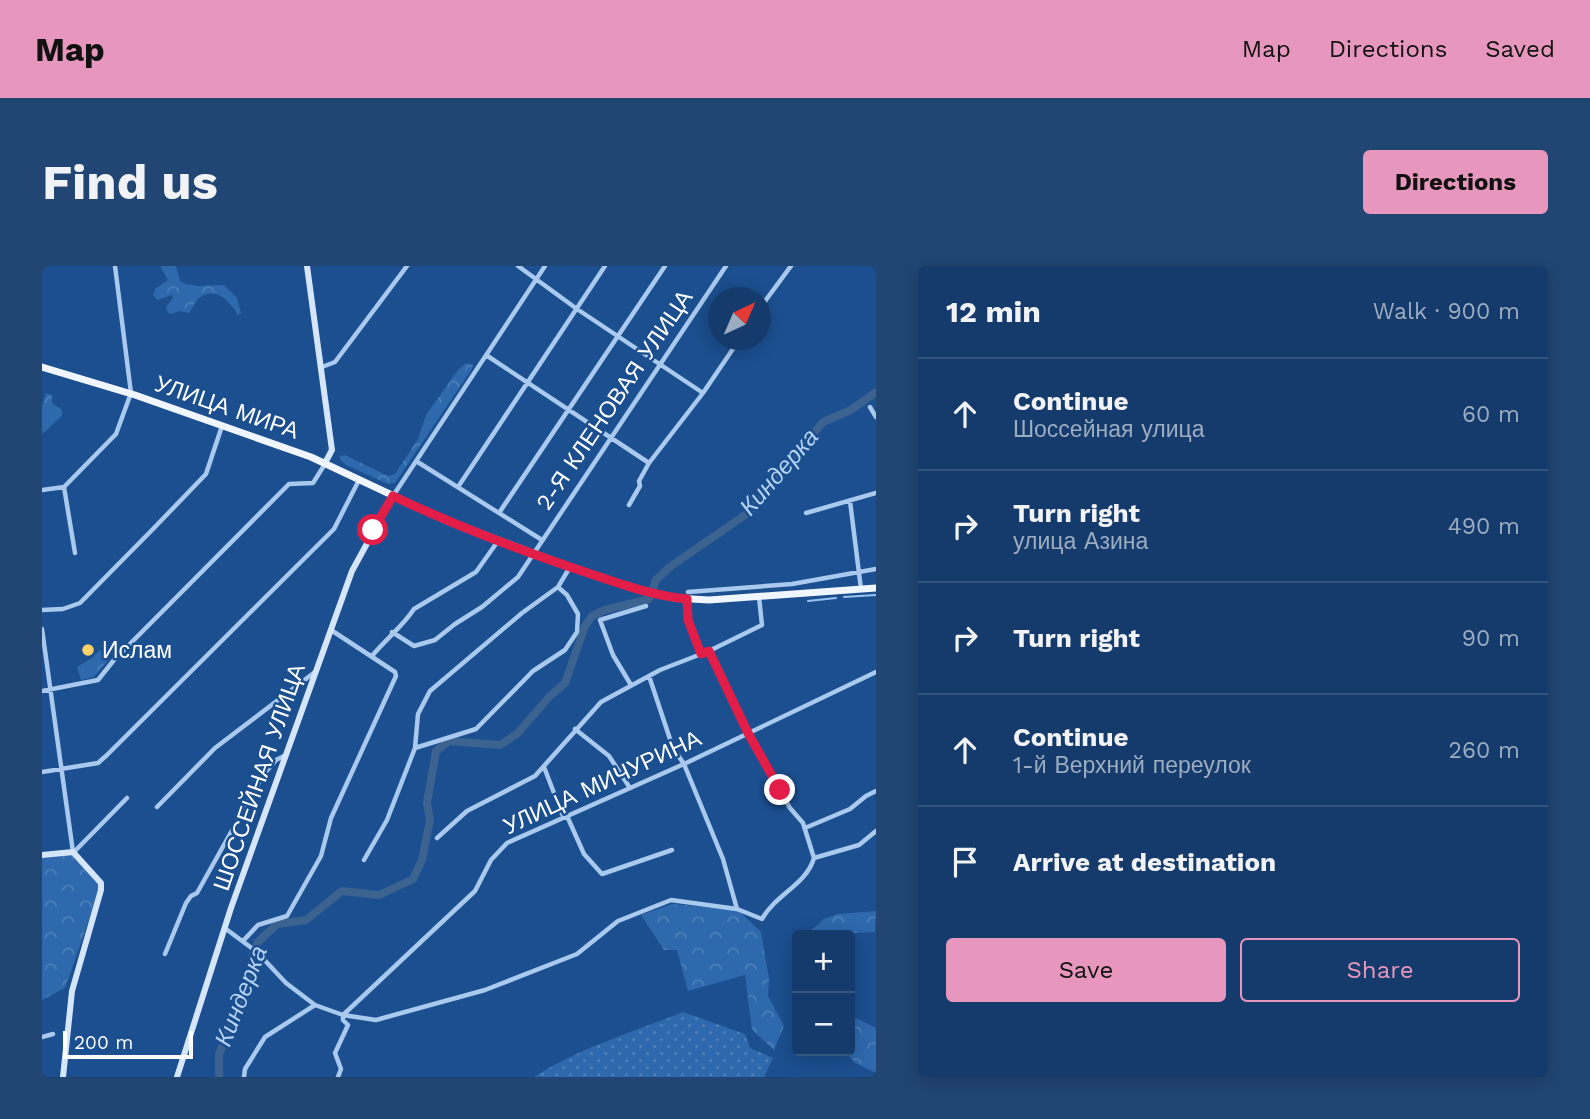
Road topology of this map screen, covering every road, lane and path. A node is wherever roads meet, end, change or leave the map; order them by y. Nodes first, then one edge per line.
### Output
1 (115, 266) edge
2 (307, 266) edge
3 (407, 266) edge
4 (517, 266) edge
5 (545, 266) edge
6 (605, 266) edge
7 (665, 266) edge
8 (726, 266) edge
9 (791, 266) edge
10 (536, 279) junction
11 (771, 294) edge
12 (577, 309) junction
13 (619, 337) junction
14 (733, 350) edge
15 (486, 355) junction
16 (659, 363) junction
17 (42, 367) edge
18 (322, 367) junction
19 (527, 382) junction
20 (131, 393) junction
21 (703, 393) junction
22 (870, 407) dead end
23 (568, 409) junction
24 (876, 418) edge
25 (222, 425) junction
26 (611, 438) junction
27 (416, 461) junction
28 (325, 463) junction
29 (649, 463) junction
30 (359, 479) junction
31 (64, 487) junction
32 (458, 487) junction
33 (42, 491) edge
34 (876, 493) edge
35 (393, 496) junction
36 (850, 501) junction
37 (629, 505) dead end
38 (499, 513) junction
39 (806, 513) dead end
40 (542, 540) junction
41 (498, 541) junction
42 (75, 553) dead end
43 (534, 554) junction
44 (570, 567) junction
45 (876, 569) edge
46 (859, 572) junction
47 (558, 587) junction
48 (876, 588) edge
49 (862, 589) junction
50 (688, 596) junction
51 (759, 597) junction
52 (646, 606) dead end
53 (42, 610) edge
54 (42, 629) edge
55 (330, 630) junction
56 (392, 632) junction
57 (709, 651) junction
58 (701, 654) junction
59 (372, 656) junction
60 (315, 672) junction
61 (876, 672) edge
62 (649, 676) junction
63 (631, 685) junction
64 (50, 690) junction
65 (42, 691) edge
66 (575, 729) junction
67 (748, 733) junction
68 (415, 748) junction
69 (284, 756) junction
70 (684, 764) junction
71 (544, 767) junction
72 (268, 768) junction
73 (61, 769) junction
74 (279, 770) junction
75 (42, 772) edge
76 (630, 788) junction
77 (876, 792) edge
78 (127, 798) dead end
79 (157, 807) dead end
80 (567, 816) junction
81 (805, 828) junction
82 (876, 831) edge
83 (437, 838) dead end
84 (673, 850) dead end
85 (73, 852) junction
86 (42, 855) edge
87 (814, 858) junction
88 (364, 860) dead end
89 (737, 909) junction
90 (226, 929) junction
91 (242, 941) junction
92 (165, 954) dead end
93 (315, 1005) junction
94 (343, 1015) junction
95 (53, 1034) dead end
96 (42, 1037) edge
97 (61, 1076) edge
98 (177, 1077) edge
99 (244, 1077) edge
100 (338, 1077) edge

1 - 20 street
2 - 18 street
3 - 18 street
4 - 10 street
5 - 10 street
6 - 12 street
7 - 13 street
8 - 16 street, 2-Я КЛЕНОВАЯ УЛИЦА
9 - 11 street
10 - 12 street
10 - 15 street
12 - 13 street
12 - 19 street
13 - 16 street
13 - 23 street
14 - 21 street
15 - 19 street
15 - 27 street
16 - 21 street
16 - 26 street, 2-Я КЛЕНОВАЯ УЛИЦА
17 - 20 main road, УЛИЦА МИРА
18 - 28 street
19 - 23 street
19 - 32 street
20 - 25 main road, УЛИЦА МИРА
20 - 31 street
21 - 29 street
22 - 24 street
23 - 26 street
23 - 38 street
25 - 28 main road, УЛИЦА МИРА
25 - 53 street
26 - 29 street
26 - 40 street, 2-Я КЛЕНОВАЯ УЛИЦА
27 - 32 street
27 - 35 street
28 - 30 main road, УЛИЦА МИРА
28 - 64 street
29 - 37 street
30 - 35 main road, УЛИЦА МИРА
30 - 73 street
31 - 33 street
31 - 42 street
32 - 38 street
34 - 36 street
35 - 41 main road, УЛИЦА МИРА
35 - 55 street, ШОССЕЙНАЯ УЛИЦА
36 - 39 street
36 - 46 street
38 - 40 street
40 - 43 street, 2-Я КЛЕНОВАЯ УЛИЦА
41 - 43 main road, УЛИЦА МИРА
41 - 56 street
43 - 44 main road, УЛИЦА МИРА
43 - 56 street, 2-Я КЛЕНОВАЯ УЛИЦА
44 - 47 street
44 - 50 main road, УЛИЦА МИРА
45 - 46 street
46 - 49 street
46 - 50 street
47 - 68 street
47 - 68 street
48 - 49 main road, УЛИЦА МИРА
49 - 51 main road, УЛИЦА МИРА
50 - 51 main road, УЛИЦА МИРА
50 - 58 street
51 - 57 street
52 - 63 street
54 - 64 street
55 - 59 street
55 - 60 street, ШОССЕЙНАЯ УЛИЦА
56 - 59 street
57 - 58 street
57 - 67 street
58 - 62 street
59 - 91 street
60 - 69 street, ШОССЕЙНАЯ УЛИЦА
60 - 79 street
61 - 67 street, УЛИЦА МИЧУРИНА
62 - 63 street
62 - 70 street
63 - 66 street
64 - 65 street
64 - 73 street
66 - 71 street
66 - 76 street
67 - 70 street, УЛИЦА МИЧУРИНА
67 - 81 street
68 - 88 street
69 - 72 street
69 - 74 street, ШОССЕЙНАЯ УЛИЦА
70 - 76 street, УЛИЦА МИЧУРИНА
70 - 89 street
71 - 80 street
71 - 83 street
72 - 74 street
72 - 92 street
73 - 75 street
73 - 85 street
74 - 90 street, ШОССЕЙНАЯ УЛИЦА
76 - 80 street, УЛИЦА МИЧУРИНА
77 - 81 street
78 - 85 street
80 - 84 street
80 - 94 street, УЛИЦА МИЧУРИНА
81 - 87 street
82 - 87 street
85 - 86 street
85 - 97 street
87 - 89 street
89 - 94 street
90 - 91 street
90 - 98 street, ШОССЕЙНАЯ УЛИЦА
91 - 93 street
93 - 94 street
93 - 99 street
94 - 100 street
95 - 96 street

